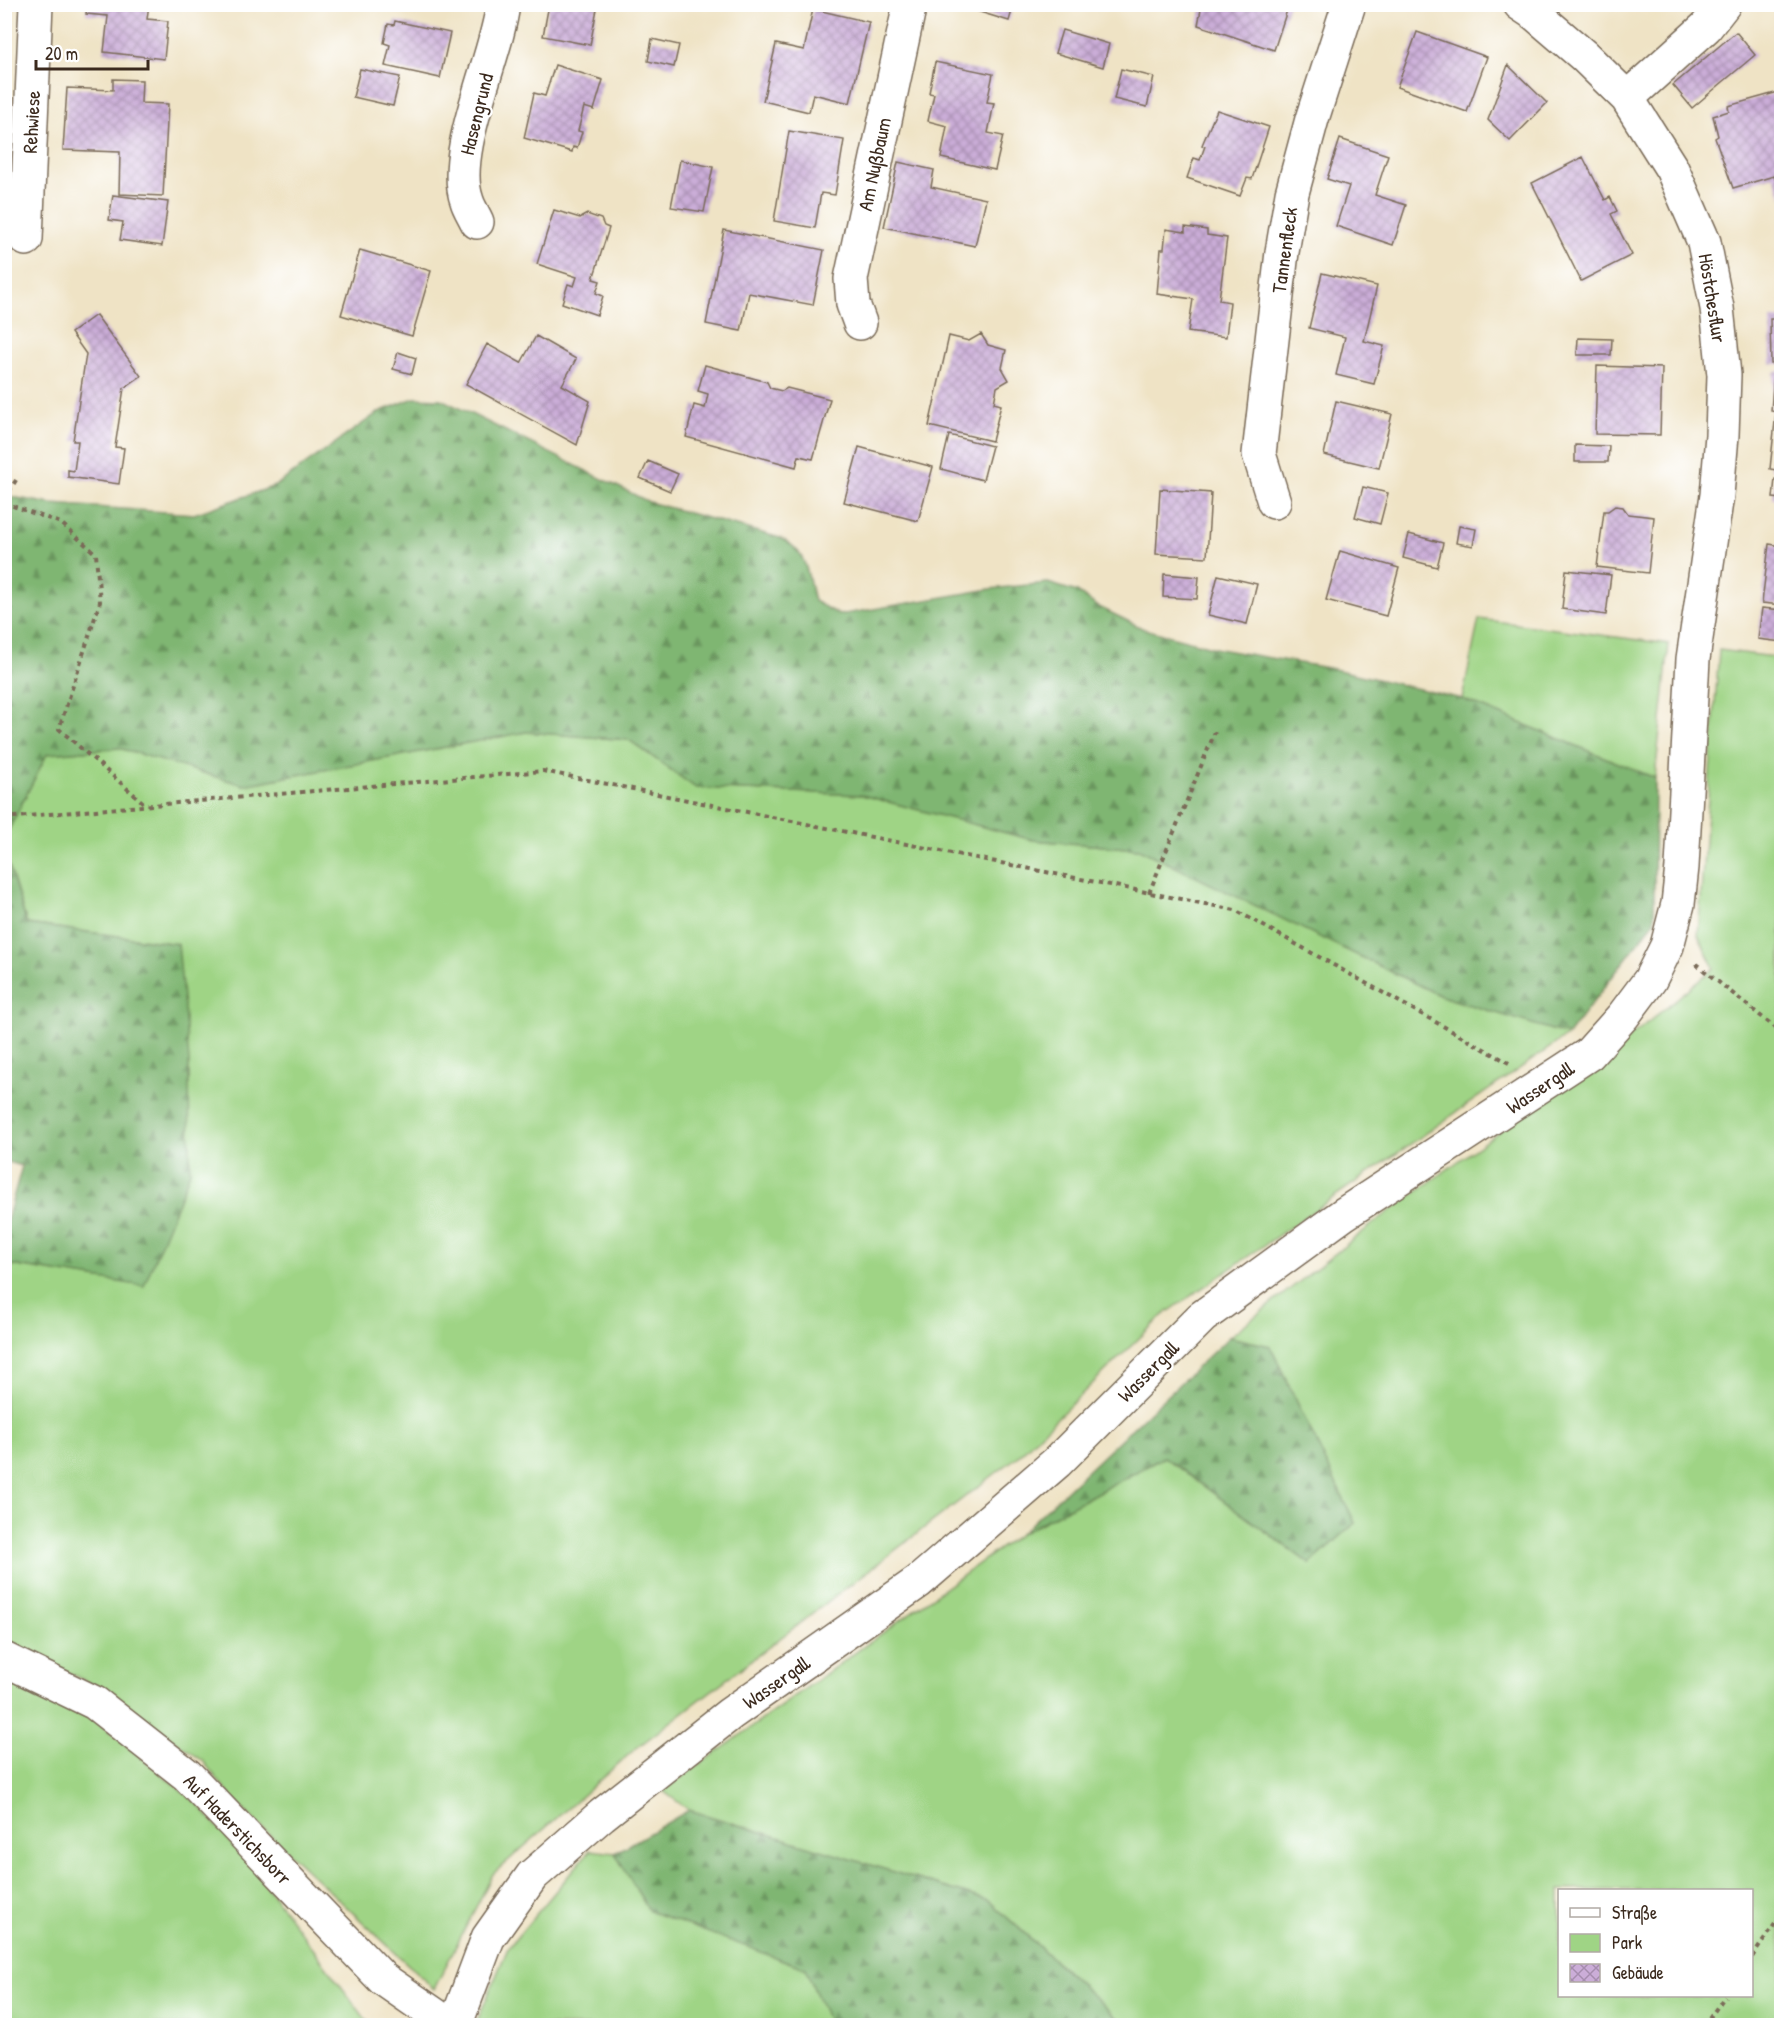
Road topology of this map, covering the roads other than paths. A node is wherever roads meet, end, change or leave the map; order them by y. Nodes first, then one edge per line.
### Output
1 (36, 4) edge
2 (503, 4) edge
3 (910, 4) edge
4 (1349, 4) edge
5 (1520, 4) edge
6 (1724, 4) edge
7 (1627, 98) junction
8 (477, 222) dead end
9 (26, 239) dead end
10 (860, 323) dead end
11 (1274, 502) dead end
12 (1693, 659) joint
13 (4, 1659) edge
14 (453, 2025) edge

1 - 9 street, Rehwiese
2 - 8 street, Hasengrund
3 - 10 street, Am Nußbaum
4 - 11 street, Tannenfleck
5 - 7 street, Höstchesflur
6 - 7 street
7 - 12 street, Höstchesflur
12 - 14 street, Wassergall
13 - 14 street, Auf Haderstichsborr

